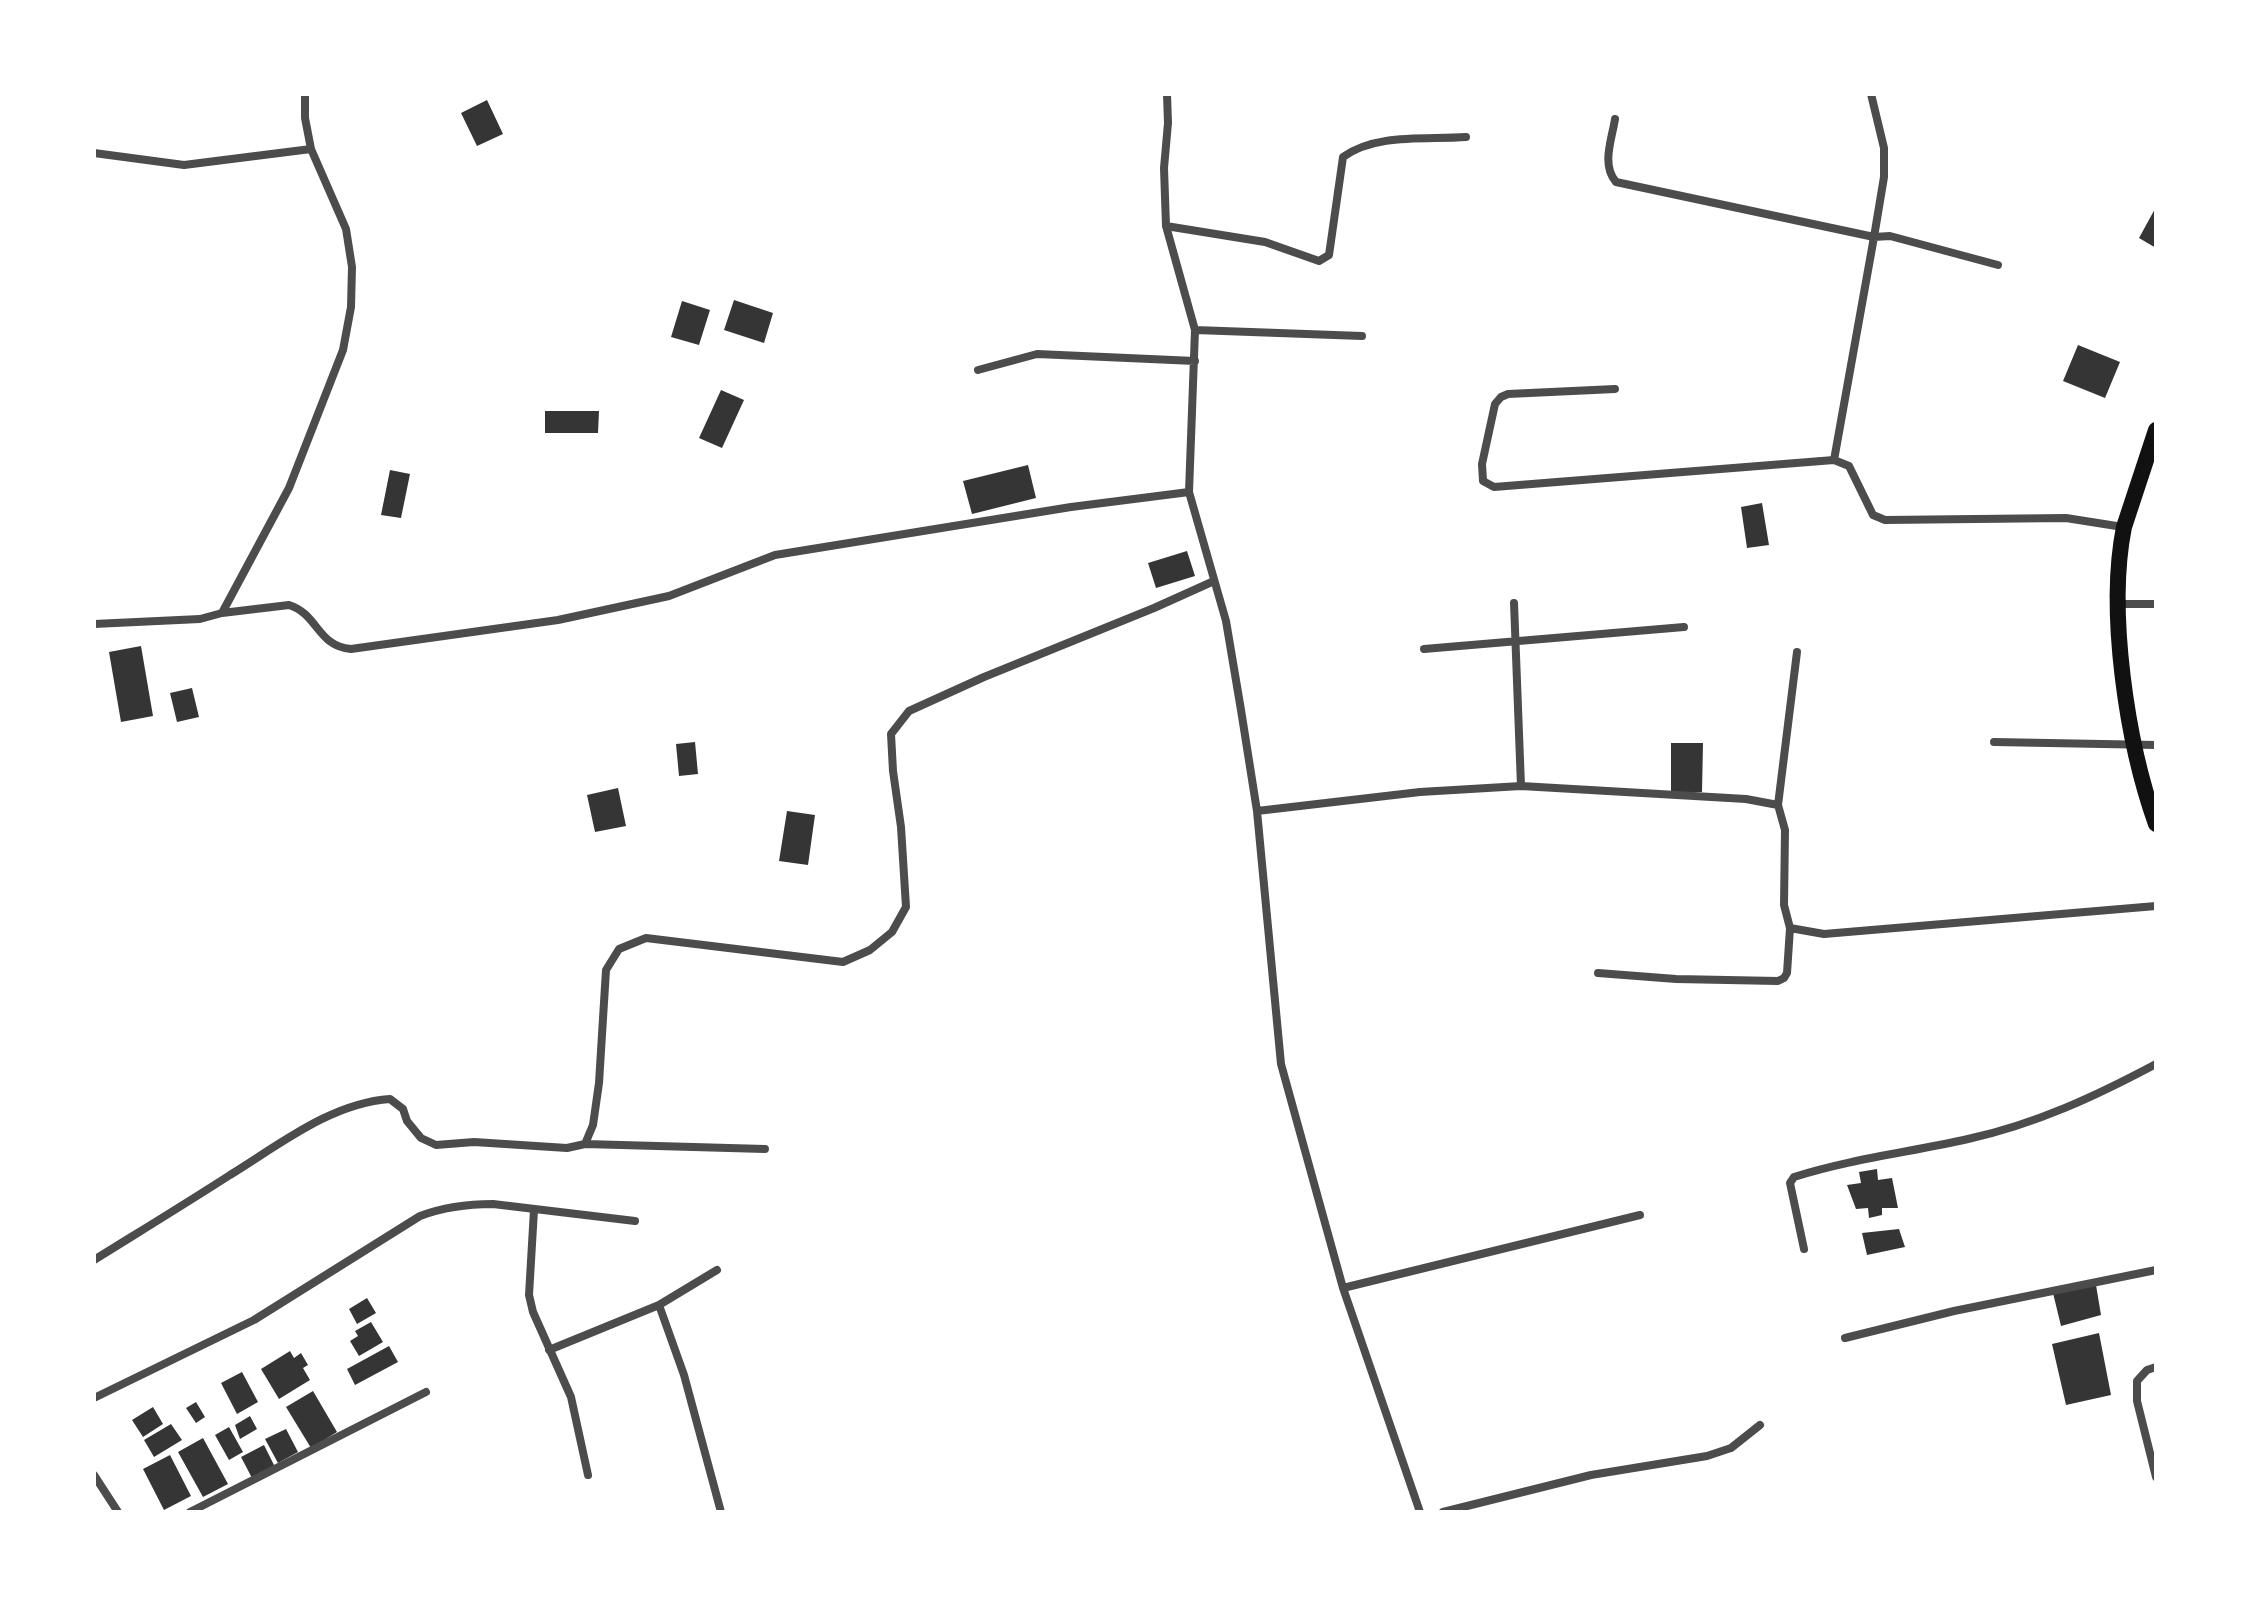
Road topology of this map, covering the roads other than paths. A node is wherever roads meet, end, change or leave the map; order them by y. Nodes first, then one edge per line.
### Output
1 (305, 94) edge
2 (1167, 94) edge
3 (1871, 94) edge
4 (1615, 119) dead end
5 (1466, 137) dead end
6 (311, 149) junction
7 (94, 153) edge
8 (1166, 226) junction
9 (1874, 237) junction
10 (1998, 265) dead end
11 (1195, 330) junction
12 (1362, 336) dead end
13 (1195, 361) junction
14 (978, 370) dead end
15 (1615, 389) dead end
16 (2156, 430) edge
17 (1834, 460) junction
18 (1189, 492) junction
19 (2124, 527) junction
20 (1214, 581) junction
21 (1514, 603) dead end
22 (2119, 604) junction
23 (2156, 604) edge
24 (222, 613) junction
25 (94, 624) edge
26 (1684, 627) dead end
27 (1515, 640) junction
28 (1424, 649) dead end
29 (1797, 652) dead end
30 (1994, 742) dead end
31 (2156, 745) edge
32 (2136, 746) junction
33 (1521, 786) junction
34 (1778, 805) junction
35 (1257, 811) junction
36 (2156, 824) edge
37 (2156, 906) edge
38 (1790, 928) junction
39 (1598, 973) dead end
40 (2156, 1064) edge
41 (585, 1144) junction
42 (765, 1149) dead end
43 (534, 1210) junction
44 (1640, 1215) dead end
45 (635, 1221) dead end
46 (1804, 1249) dead end
47 (94, 1260) edge
48 (717, 1270) dead end
49 (2156, 1270) edge
50 (1343, 1288) junction
51 (659, 1305) junction
52 (1845, 1338) dead end
53 (549, 1350) junction
54 (2156, 1367) edge
55 (426, 1392) dead end
56 (94, 1398) edge
57 (1760, 1425) dead end
58 (94, 1475) edge
59 (588, 1475) dead end
60 (2156, 1477) edge
61 (118, 1512) edge
62 (190, 1512) edge
63 (721, 1512) edge
64 (1420, 1512) edge
65 (1443, 1512) edge

1 - 6 street
2 - 8 street
3 - 9 street
4 - 9 street
5 - 8 street
6 - 7 street
6 - 24 street
8 - 11 street
9 - 10 street
9 - 17 street
11 - 12 street
11 - 13 street
13 - 14 street
13 - 18 street
15 - 17 street
16 - 19 main road
17 - 19 street
18 - 20 street
18 - 24 street
19 - 22 main road
20 - 35 street
20 - 41 street
21 - 27 street
22 - 23 street
22 - 32 main road
24 - 25 street
26 - 27 street
27 - 28 street
27 - 33 street
29 - 34 street
30 - 32 street
31 - 32 street
32 - 36 main road
33 - 34 street
33 - 35 street
34 - 38 street
35 - 50 street
37 - 38 street
38 - 39 street
40 - 46 street
41 - 42 street
41 - 47 street
43 - 45 street
43 - 53 street
43 - 56 street
44 - 50 street
48 - 51 street
49 - 52 street
50 - 64 street
51 - 53 street
51 - 63 street
53 - 59 street
54 - 60 street
55 - 62 street
57 - 65 street
58 - 61 street

